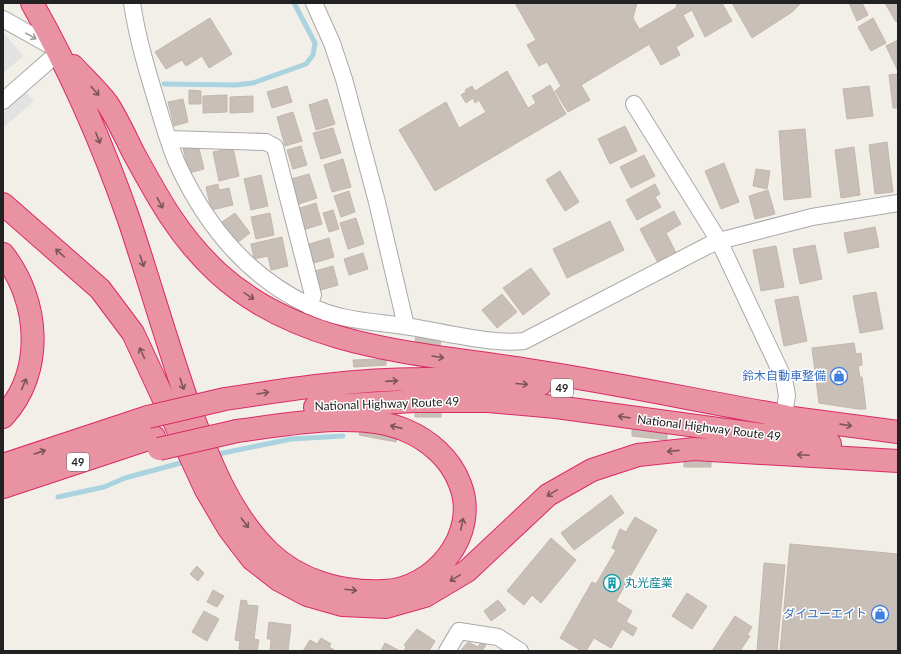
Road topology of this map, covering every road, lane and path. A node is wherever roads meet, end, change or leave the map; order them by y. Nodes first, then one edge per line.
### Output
1 (32, 3) edge
2 (132, 3) edge
3 (314, 3) edge
4 (3, 19) edge
5 (60, 51) junction
6 (3, 101) edge
7 (634, 104) dead end
8 (169, 139) junction
9 (898, 203) edge
10 (3, 204) edge
11 (719, 241) junction
12 (3, 254) edge
13 (308, 306) junction
14 (406, 326) junction
15 (784, 416) junction
16 (3, 417) edge
17 (234, 426) junction
18 (898, 432) edge
19 (153, 434) junction
20 (898, 455) edge
21 (898, 461) edge
22 (3, 465) edge
23 (3, 487) edge
24 (446, 651) edge
25 (520, 651) edge

1 - 5 highway
2 - 8 street
3 - 14 street
4 -> 5 street
5 - 6 street
5 -> 15 highway
5 -> 17 highway
7 - 11 street
8 - 13 street
8 - 13 street
9 - 11 street
21 -> 10 highway
11 - 14 street
11 - 15 street
16 -> 12 highway
13 - 14 street
15 -> 18 highway, National Highway Route 49 / 49
19 -> 15 highway, National Highway Route 49 / 49, bridge
17 - 19 highway, bridge
20 -> 17 highway, National Highway Route 49 / 49
22 -> 19 highway, National Highway Route 49 / 49
19 - 23 highway
24 - 25 street

